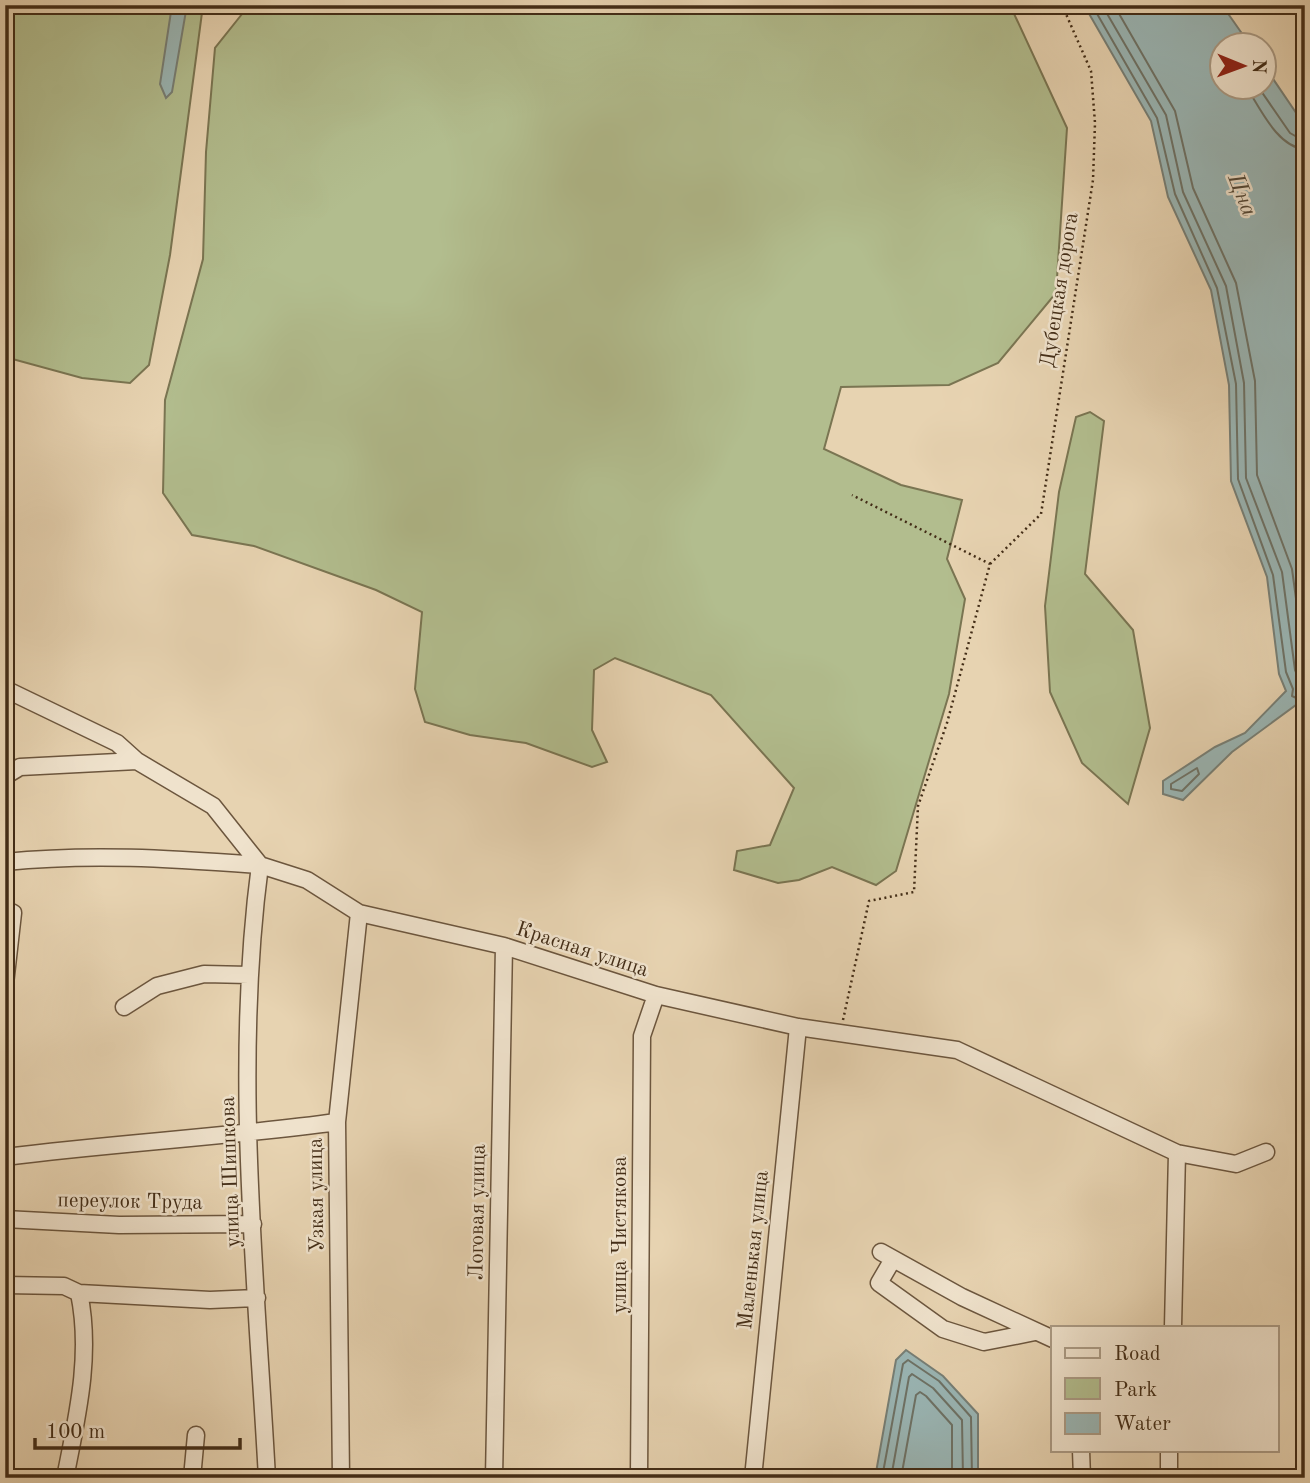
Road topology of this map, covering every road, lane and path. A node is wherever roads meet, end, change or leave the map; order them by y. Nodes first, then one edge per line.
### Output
1 (1062, 5) edge
2 (852, 495) dead end
3 (990, 564) junction
4 (5, 689) edge
5 (137, 761) junction
6 (5, 776) edge
7 (5, 862) edge
8 (260, 865) junction
9 (5, 909) edge
10 (359, 913) junction
11 (504, 946) junction
12 (249, 975) junction
13 (5, 984) edge
14 (656, 995) junction
15 (124, 1007) dead end
16 (798, 1027) junction
17 (840, 1034) junction
18 (337, 1122) junction
19 (248, 1134) junction
20 (1266, 1152) dead end
21 (1177, 1153) junction
22 (5, 1157) edge
23 (5, 1219) edge
24 (253, 1224) junction
25 (5, 1285) edge
26 (79, 1293) junction
27 (257, 1298) junction
28 (1173, 1326) edge
29 (1035, 1332) junction
30 (1051, 1338) edge
31 (196, 1435) dead end
32 (1081, 1452) edge
33 (1169, 1452) edge
34 (65, 1478) edge
35 (192, 1478) edge
36 (267, 1478) edge
37 (341, 1478) edge
38 (494, 1478) edge
39 (639, 1478) edge
40 (753, 1478) edge
41 (1082, 1478) edge
42 (1169, 1478) edge

1 - 3 path, Дубецкая дорога
2 - 3 path
3 - 17 path
4 - 5 street
5 - 6 street
5 - 8 street
7 - 8 street, Красная улица
8 - 10 street, Красная улица
8 - 12 street, улица Шишкова
9 - 13 street
10 - 11 street, Красная улица
10 - 18 street, Узкая улица
11 - 14 street, Красная улица
11 - 38 street, Логовая улица
12 - 15 street
12 - 19 street, улица Шишкова
14 - 16 street, Красная улица
14 - 39 street, улица Чистякова
16 - 17 street, Красная улица
16 - 40 street, Маленькая улица
17 - 21 street, Красная улица
18 - 19 street
18 - 37 street, Узкая улица
19 - 22 street
19 - 24 street, улица Шишкова
20 - 21 street, Красная улица
21 - 28 street
23 - 24 street, переулок Труда
24 - 27 street, улица Шишкова
25 - 26 street
26 - 27 street
26 - 34 street
27 - 36 street, улица Шишкова
29 - 29 street
29 - 30 street
31 - 35 street
32 - 41 street
33 - 42 street

